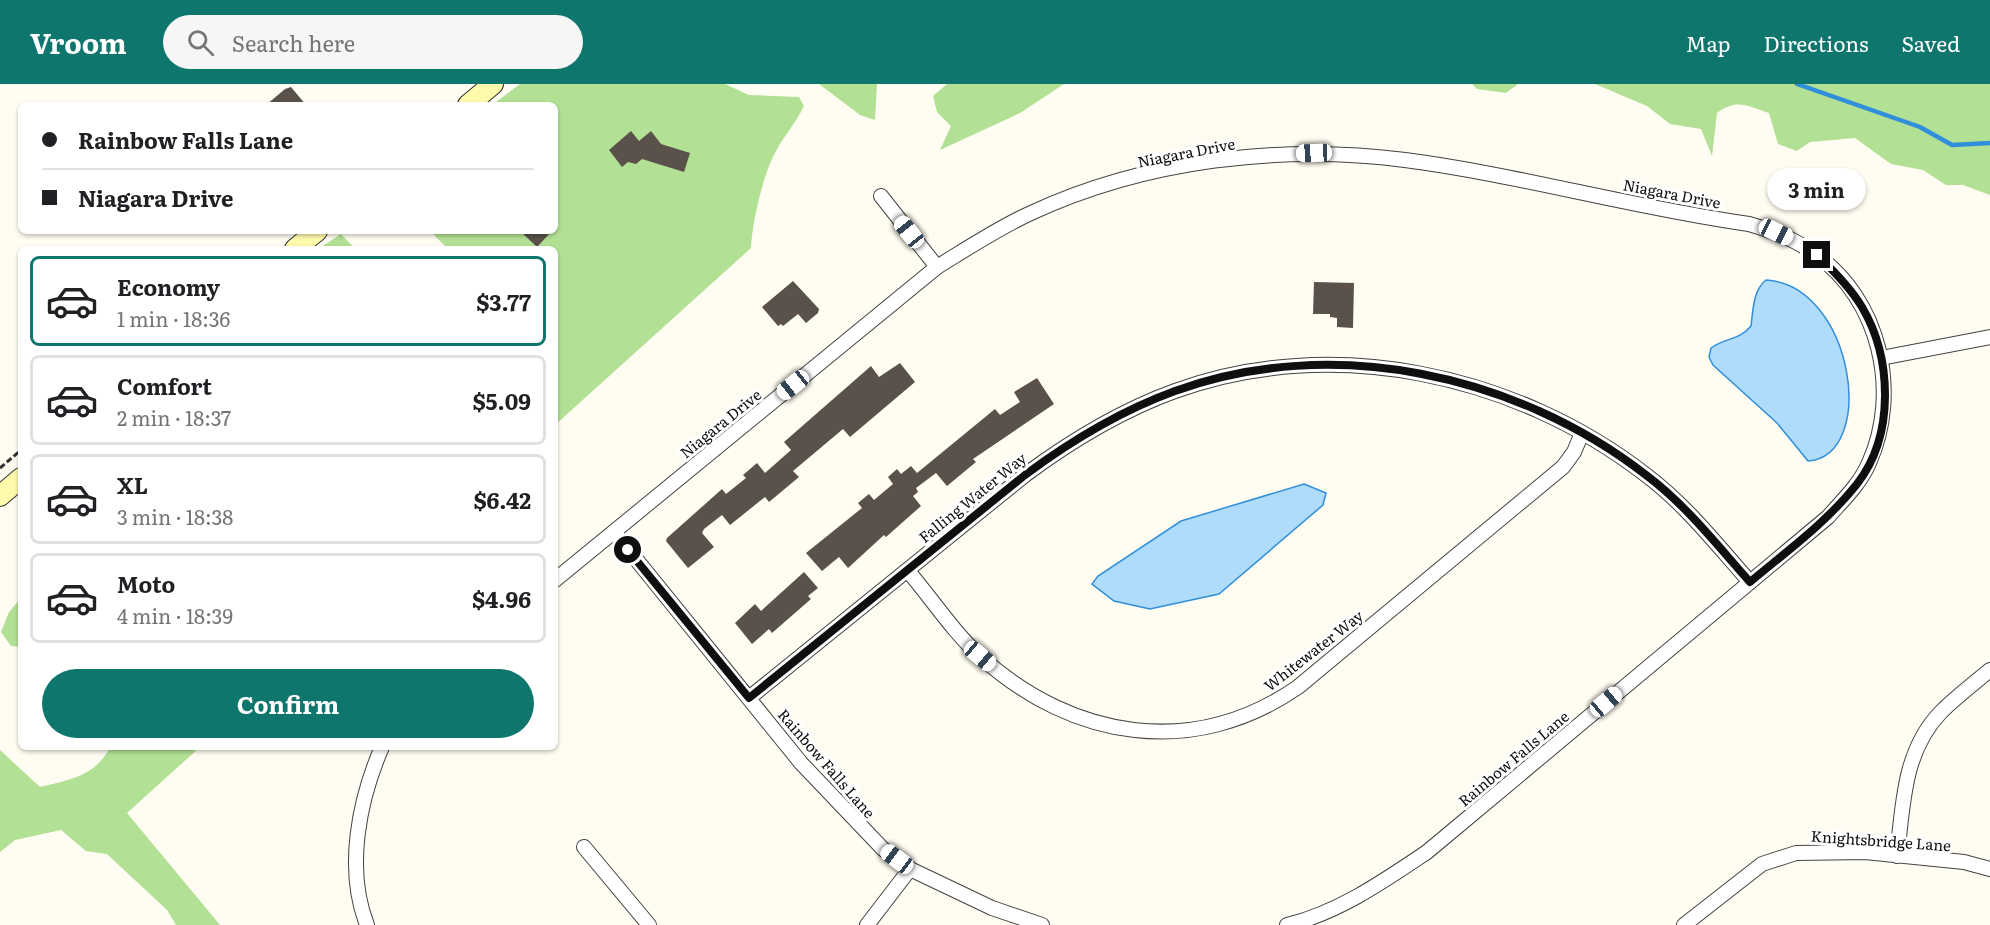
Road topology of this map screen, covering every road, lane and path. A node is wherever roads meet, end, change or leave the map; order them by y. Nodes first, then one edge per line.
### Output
1 (493, 84) edge
2 (472, 102) edge
3 (881, 196) dead end
4 (313, 234) edge
5 (299, 246) edge
6 (937, 267) junction
7 (1990, 336) edge
8 (1881, 358) junction
9 (1582, 433) junction
10 (18, 453) edge
11 (0, 468) edge
12 (18, 481) edge
13 (0, 496) edge
14 (614, 532) junction
15 (908, 571) junction
16 (558, 578) edge
17 (1750, 582) junction
18 (1990, 670) edge
19 (749, 698) junction
20 (381, 750) edge
21 (584, 847) dead end
22 (1897, 856) junction
23 (1990, 868) edge
24 (910, 869) junction
25 (367, 925) edge
26 (649, 925) edge
27 (867, 925) edge
28 (1042, 925) edge
29 (1287, 925) edge
30 (1684, 925) edge

1 - 2 main road
3 - 6 street
4 - 5 main road
6 - 8 street, Niagara Drive
6 - 14 street, Niagara Drive
7 - 8 street
8 - 17 street, Rainbow Falls Lane
9 - 15 street, Falling Water Way
9 - 15 street, Whitewater Way
9 - 17 street, Falling Water Way
10 - 11 path
12 - 13 main road
14 - 16 street, Niagara Drive
14 - 19 street, Rainbow Falls Lane
15 - 19 street, Falling Water Way
17 - 29 street, Rainbow Falls Lane
18 - 22 street
19 - 24 street, Rainbow Falls Lane
20 - 25 street
21 - 26 street
22 - 23 street, Knightsbridge Lane
22 - 30 street, Knightsbridge Lane
24 - 27 street
24 - 28 street, Rainbow Falls Lane

